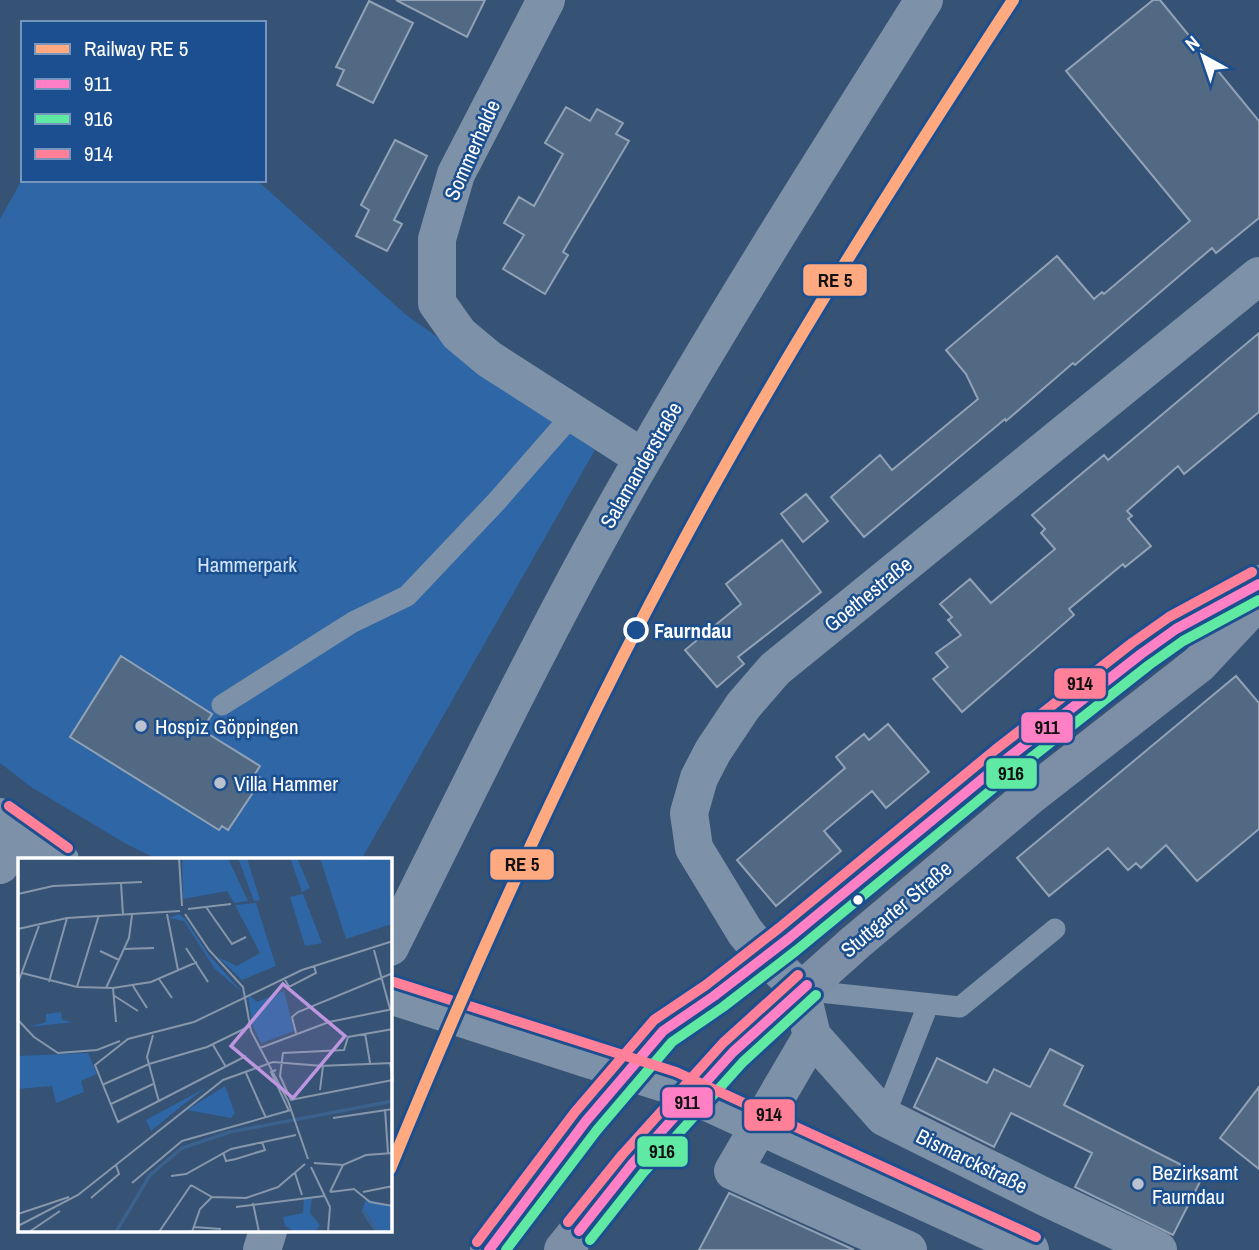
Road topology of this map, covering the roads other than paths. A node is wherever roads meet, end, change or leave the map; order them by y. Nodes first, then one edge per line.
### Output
1 (546, 0) edge
2 (925, 0) edge
3 (1259, 276) edge
4 (574, 413) junction
5 (643, 458) junction
6 (1259, 584) edge
7 (1259, 600) edge
8 (222, 705) dead end
9 (7, 839) edge
10 (55, 858) edge
11 (1055, 929) dead end
12 (392, 943) edge
13 (765, 956) junction
14 (801, 990) junction
15 (392, 996) edge
16 (929, 1005) junction
17 (812, 1036) junction
18 (884, 1117) junction
19 (268, 1232) edge
20 (262, 1250) edge
21 (489, 1250) edge
22 (563, 1250) edge
23 (908, 1250) edge
24 (1030, 1250) edge
25 (1158, 1250) edge

1 - 4 street, Sommerhalde
2 - 5 street, Salamanderstraße
3 - 13 street, Goethestraße
4 - 5 street, Sommerhalde
4 - 8 lane
5 - 12 street, Salamanderstraße
6 - 13 main road
7 - 14 main road, Stuttgarter Straße
9 - 10 street
11 - 16 lane
13 - 14 street, Goethestraße
13 - 21 main road
14 - 16 lane
14 - 17 street, Bismarckstraße
14 - 22 main road, Stuttgarter Straße
15 - 24 street, bridge
16 - 18 lane
17 - 18 street, Bismarckstraße
17 - 23 street
18 - 25 street, Bismarckstraße
19 - 20 street

